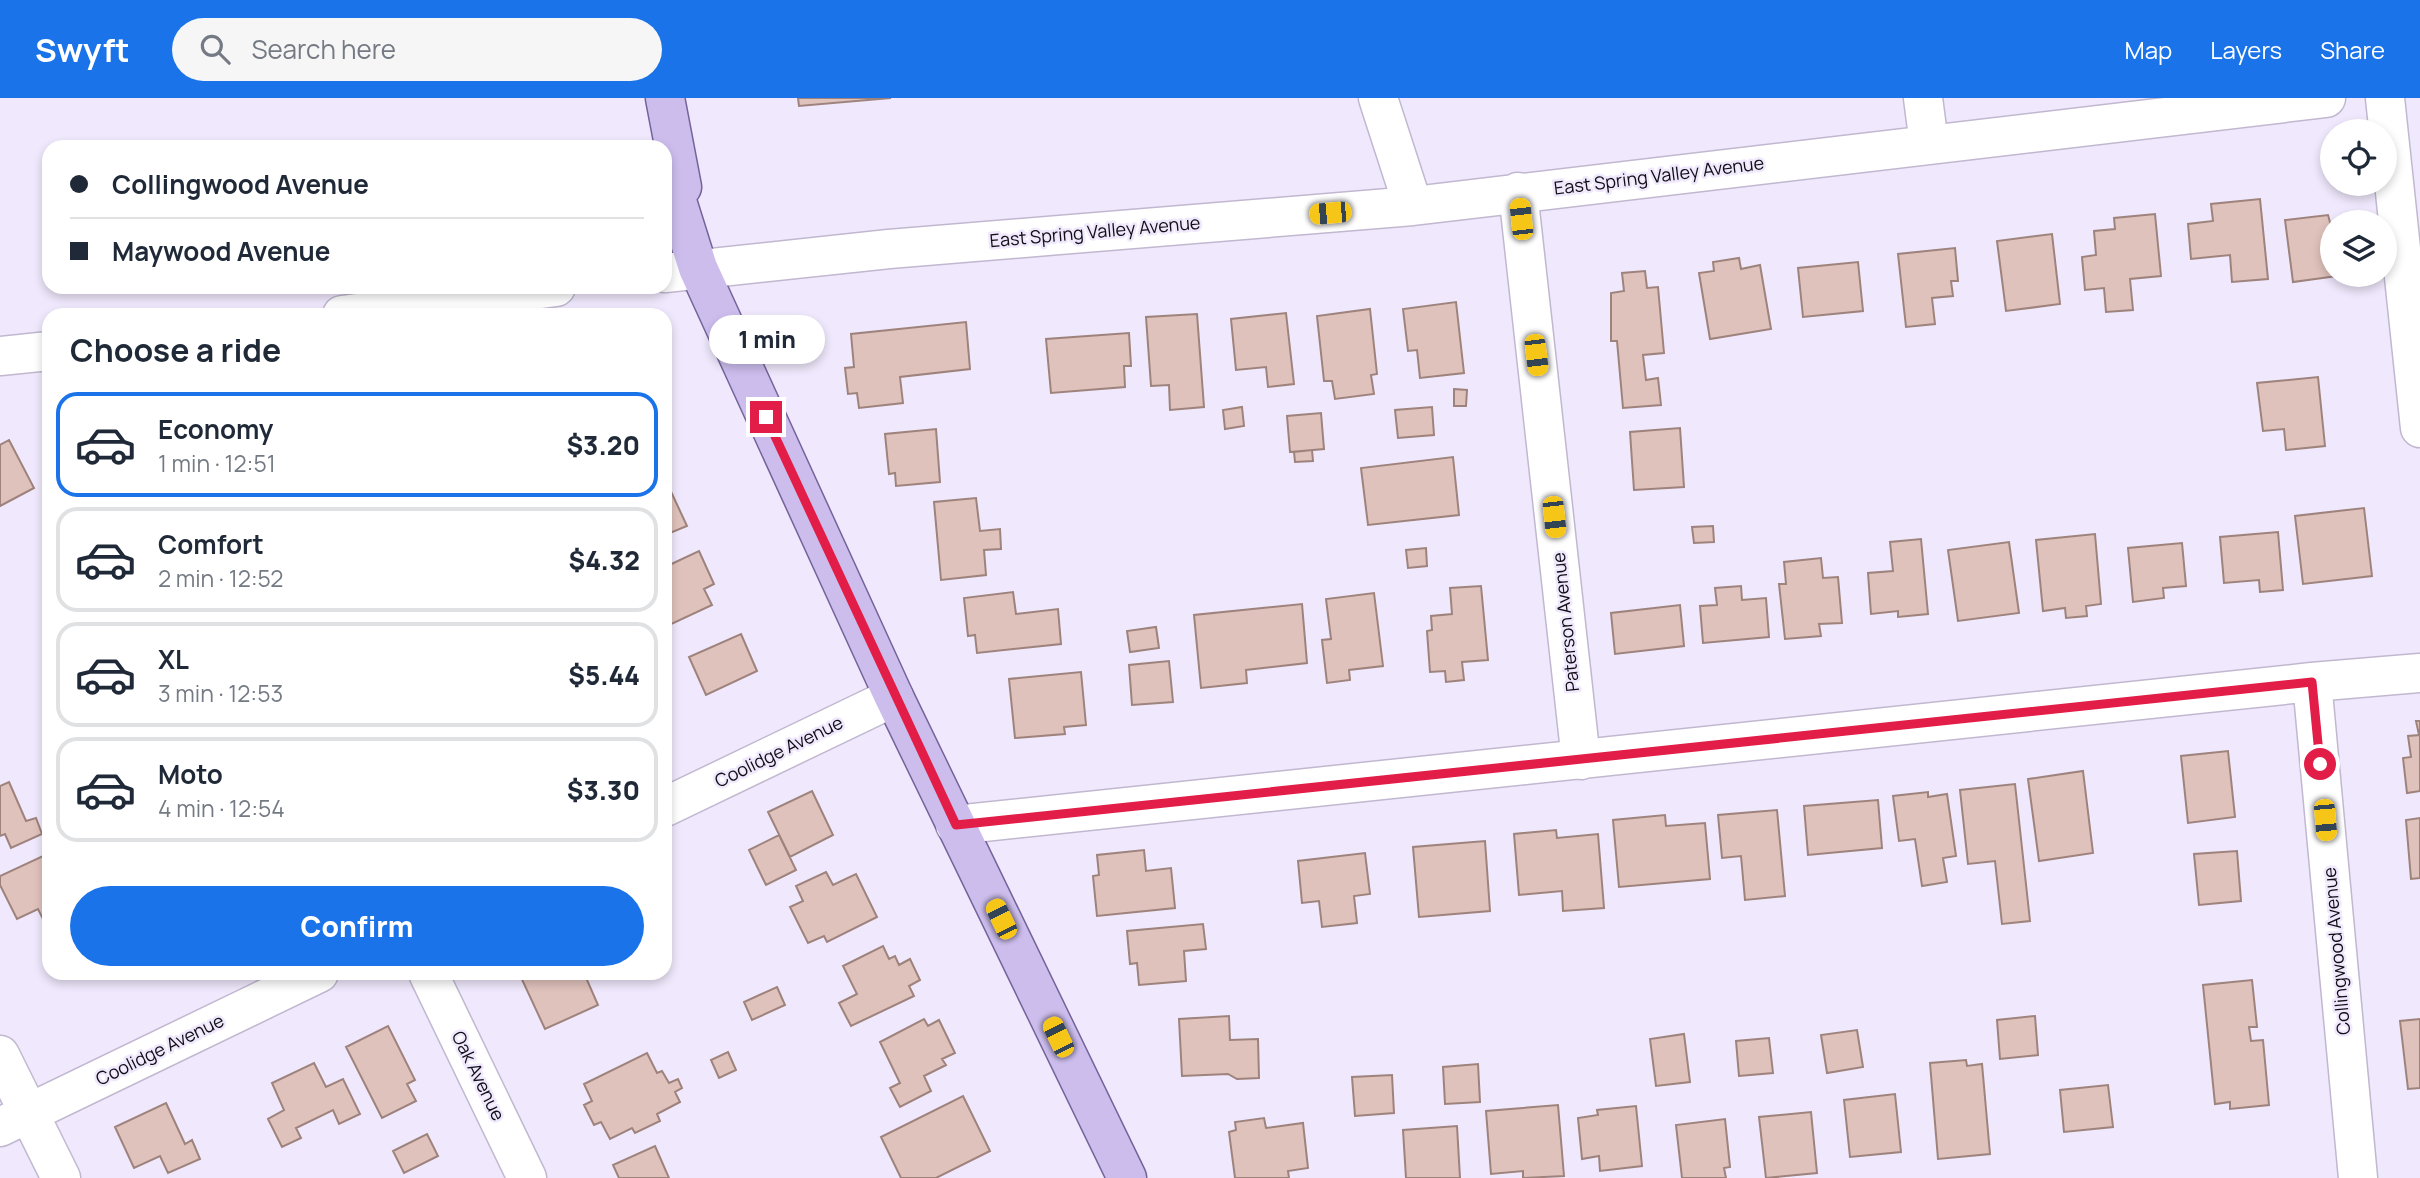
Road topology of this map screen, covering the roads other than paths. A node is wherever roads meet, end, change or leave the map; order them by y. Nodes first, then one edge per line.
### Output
1 (645, 98) edge
2 (665, 98) edge
3 (1378, 98) edge
4 (1923, 98) edge
5 (2326, 98) edge
6 (2385, 98) edge
7 (658, 140) edge
8 (669, 140) edge
9 (1929, 144) junction
10 (672, 174) edge
11 (1518, 192) junction
12 (1413, 206) junction
13 (672, 210) edge
14 (681, 271) edge
15 (502, 294) edge
16 (396, 308) edge
17 (42, 352) edge
18 (0, 356) edge
19 (2420, 428) edge
20 (2420, 673) edge
21 (2312, 682) junction
22 (894, 697) junction
23 (1581, 760) junction
24 (672, 804) edge
25 (956, 825) junction
26 (305, 980) edge
27 (431, 980) edge
28 (0, 1055) edge
29 (15, 1120) edge
30 (61, 1178) edge
31 (527, 1178) edge
32 (1127, 1178) edge
33 (2358, 1178) edge

1 - 7 main road
2 - 8 main road
3 - 12 street
4 - 9 street
5 - 9 street, East Spring Valley Avenue
6 - 19 street
9 - 11 street, East Spring Valley Avenue
10 - 14 main road
11 - 12 street, East Spring Valley Avenue
11 - 23 street, Paterson Avenue
12 - 14 street, East Spring Valley Avenue
13 - 14 main road
14 - 22 main road
15 - 16 street
17 - 18 street
20 - 21 street
21 - 23 street
21 - 33 street, Collingwood Avenue
22 - 24 street, Coolidge Avenue
22 - 25 main road
23 - 25 street
25 - 32 main road
26 - 29 street, Coolidge Avenue
27 - 31 street, Oak Avenue
28 - 29 street
29 - 30 street

